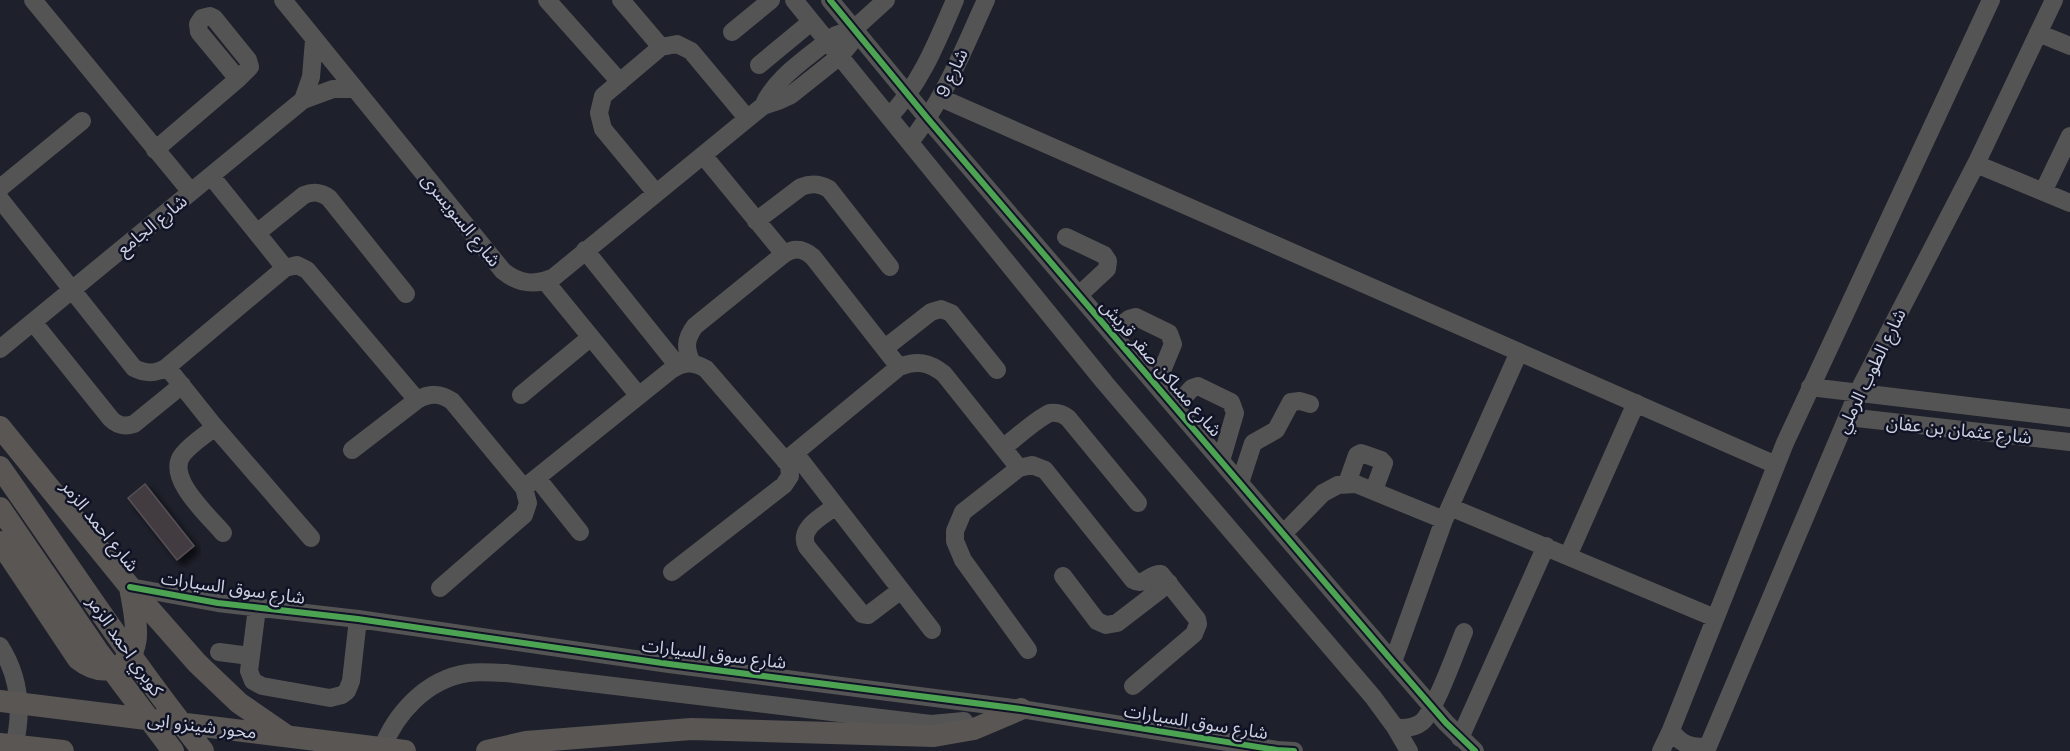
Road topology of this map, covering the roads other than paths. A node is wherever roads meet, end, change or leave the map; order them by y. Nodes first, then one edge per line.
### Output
1 (33, 0) edge
2 (283, 0) edge
3 (547, 0) edge
4 (621, 0) edge
5 (771, 0) edge
6 (794, 0) edge
7 (830, 0) edge
8 (886, 0) edge
9 (956, 0) edge
10 (986, 0) edge
11 (1990, 0) edge
12 (2054, 0) edge
13 (812, 22) junction
14 (854, 29) junction
15 (732, 32) dead end
16 (2038, 33) junction
17 (314, 40) junction
18 (827, 41) junction
19 (2070, 46) edge
20 (661, 47) junction
21 (840, 56) junction
22 (759, 65) dead end
23 (238, 79) dead end
24 (620, 82) junction
25 (354, 89) junction
26 (909, 95) junction
27 (941, 98) junction
28 (303, 100) junction
29 (763, 106) junction
30 (889, 117) junction
31 (747, 118) junction
32 (928, 119) junction
33 (82, 121) dead end
34 (2070, 136) edge
35 (910, 142) junction
36 (155, 150) junction
37 (703, 155) junction
38 (1976, 164) junction
39 (211, 176) junction
40 (3, 180) edge
41 (191, 192) junction
42 (2043, 192) junction
43 (656, 193) junction
44 (0, 199) edge
45 (2070, 203) edge
46 (756, 221) junction
47 (257, 233) junction
48 (1066, 237) dead end
49 (585, 250) junction
50 (783, 254) junction
51 (285, 267) junction
52 (890, 267) dead end
53 (545, 281) junction
54 (71, 291) junction
55 (406, 294) dead end
56 (1079, 295) junction
57 (33, 321) junction
58 (1111, 333) junction
59 (591, 337) junction
60 (885, 348) junction
61 (0, 349) edge
62 (1519, 352) junction
63 (685, 364) junction
64 (167, 367) junction
65 (899, 367) junction
66 (997, 370) dead end
67 (182, 385) junction
68 (1156, 385) junction
69 (1810, 387) junction
70 (1858, 392) junction
71 (521, 395) dead end
72 (639, 396) junction
73 (417, 400) junction
74 (1636, 403) junction
75 (1310, 404) dead end
76 (1175, 407) junction
77 (1848, 417) junction
78 (2070, 417) edge
79 (215, 426) junction
80 (0, 427) edge
81 (2070, 442) edge
82 (1003, 448) junction
83 (352, 450) dead end
84 (790, 457) junction
85 (1221, 461) junction
86 (1776, 465) junction
87 (0, 467) edge
88 (1019, 468) junction
89 (530, 483) junction
90 (1240, 483) junction
91 (1347, 483) junction
92 (1374, 490) junction
93 (1138, 503) dead end
94 (836, 506) junction
95 (0, 508) edge
96 (1447, 514) junction
97 (580, 532) dead end
98 (223, 533) dead end
99 (1283, 534) junction
100 (311, 538) dead end
101 (0, 542) edge
102 (1546, 546) junction
103 (1568, 556) junction
104 (672, 572) dead end
105 (1063, 576) dead end
106 (1169, 583) junction
107 (130, 587) junction
108 (440, 588) dead end
109 (902, 590) junction
110 (257, 608) junction
111 (1715, 618) junction
112 (358, 619) junction
113 (932, 630) dead end
114 (1464, 632) dead end
115 (0, 646) edge
116 (1028, 650) dead end
117 (219, 652) dead end
118 (250, 656) junction
119 (1393, 662) junction
120 (1133, 686) dead end
121 (0, 701) edge
122 (1432, 707) junction
123 (1012, 708) junction
124 (1395, 727) junction
125 (1671, 730) junction
126 (287, 736) junction
127 (1460, 738) junction
128 (0, 744) edge
129 (1707, 748) edge
130 (13, 751) edge
131 (63, 751) edge
132 (173, 751) edge
133 (203, 751) edge
134 (381, 751) edge
135 (405, 751) edge
136 (487, 751) edge
137 (1282, 751) edge
138 (1409, 751) edge
139 (1475, 751) edge
140 (1660, 751) edge

1 - 36 street
2 - 17 street, شارع السويسرى
3 - 24 street
4 - 20 street
5 - 15 street
6 - 13 street
7 - 14 street, شارع مساكن صقر قريش
8 - 14 street
9 - 26 street, شارع 9
10 - 27 street, شارع 9
11 - 69 street
12 - 16 street, شارع الطوب الرملي
13 - 18 street
13 - 22 street
14 - 18 street
14 - 21 street
14 - 26 street, شارع مساكن صقر قريش
16 - 19 street
16 - 38 street, شارع الطوب الرملي
17 - 25 street, شارع السويسرى
17 - 28 street
18 - 21 street
18 - 29 street
20 - 24 street
20 - 31 street
21 - 29 street
21 - 30 street
23 - 36 street
24 - 43 street
25 - 28 street, شارع الجامع
25 - 53 street, شارع السويسرى
26 - 30 street, شارع 9
26 - 32 street, شارع مساكن صقر قريش
27 - 32 street, شارع 9
27 - 62 street
28 - 39 street, شارع الجامع
29 - 31 street
30 - 35 street
31 - 37 street
32 - 35 street, شارع 9
32 - 56 street, شارع مساكن صقر قريش
33 - 40 street
34 - 42 street
35 - 124 street
36 - 41 street
37 - 43 street
37 - 46 street
38 - 42 street
38 - 70 street, شارع الطوب الرملي
39 - 41 street, شارع الجامع
39 - 47 street
41 - 54 street, شارع الجامع
42 - 45 street
43 - 49 street
44 - 54 street
46 - 50 street
46 - 52 street
47 - 51 street
47 - 55 street
48 - 56 street
49 - 53 street
49 - 63 street
50 - 60 street
50 - 63 street
51 - 64 street
51 - 73 street
53 - 59 street
54 - 57 street, شارع الجامع
54 - 64 street
56 - 58 street, شارع مساكن صقر قريش
57 - 61 street, شارع الجامع
57 - 67 street
58 - 68 street, شارع مساكن صقر قريش
58 - 68 street
59 - 71 street
59 - 72 street
60 - 65 street
60 - 66 street
62 - 74 street
62 - 96 street
63 - 72 street
63 - 84 street
64 - 67 street
65 - 82 street
65 - 84 street
67 - 79 street
68 - 76 street, شارع مساكن صقر قريش
69 - 70 street, شارع عثمان بن عفان
69 - 86 street
70 - 77 street, شارع الطوب الرملي
70 - 78 street, شارع عثمان بن عفان
72 - 89 street
73 - 83 street
73 - 89 street
74 - 86 street
74 - 103 street
75 - 90 street
76 - 85 street, شارع مساكن صقر قريش
76 - 85 street
77 - 81 street, شارع عثمان بن عفان
77 - 129 street, شارع الطوب الرملي
79 - 98 street
79 - 100 street
80 - 107 main road, شارع احمد الزمر
82 - 88 street
82 - 93 street
84 - 94 street
84 - 104 street
85 - 90 street, شارع مساكن صقر قريش
86 - 111 street
87 - 133 main road, كوبري احمد الزمر
88 - 106 street
88 - 116 street
89 - 97 street
89 - 108 street
90 - 99 street, شارع مساكن صقر قريش
91 - 92 street
91 - 92 street
91 - 99 street
92 - 96 street
94 - 109 street
94 - 109 street
95 - 132 main road, كوبري احمد الزمر
96 - 102 street
96 - 119 street
99 - 119 street, شارع مساكن صقر قريش
101 - 107 main road, شارع احمد الزمر
102 - 103 street
102 - 127 street
103 - 111 street
105 - 106 street
106 - 120 street
107 - 110 street, شارع سوق السيارات
107 - 126 main road, شارع احمد الزمر
109 - 113 street
110 - 112 street, شارع سوق السيارات
110 - 118 street
111 - 125 street
112 - 118 street
112 - 123 street, شارع سوق السيارات
114 - 122 street
115 - 130 street
117 - 118 street
119 - 122 street, شارع مساكن صقر قريش
121 - 126 main road, محور شينزو ابى
122 - 124 street
122 - 127 street, شارع مساكن صقر قريش
123 - 134 street
123 - 136 main road
123 - 137 street, شارع سوق السيارات
124 - 138 street
125 - 129 street
125 - 140 street
126 - 135 main road, محور شينزو ابى
127 - 139 street, شارع مساكن صقر قريش
128 - 131 main road

